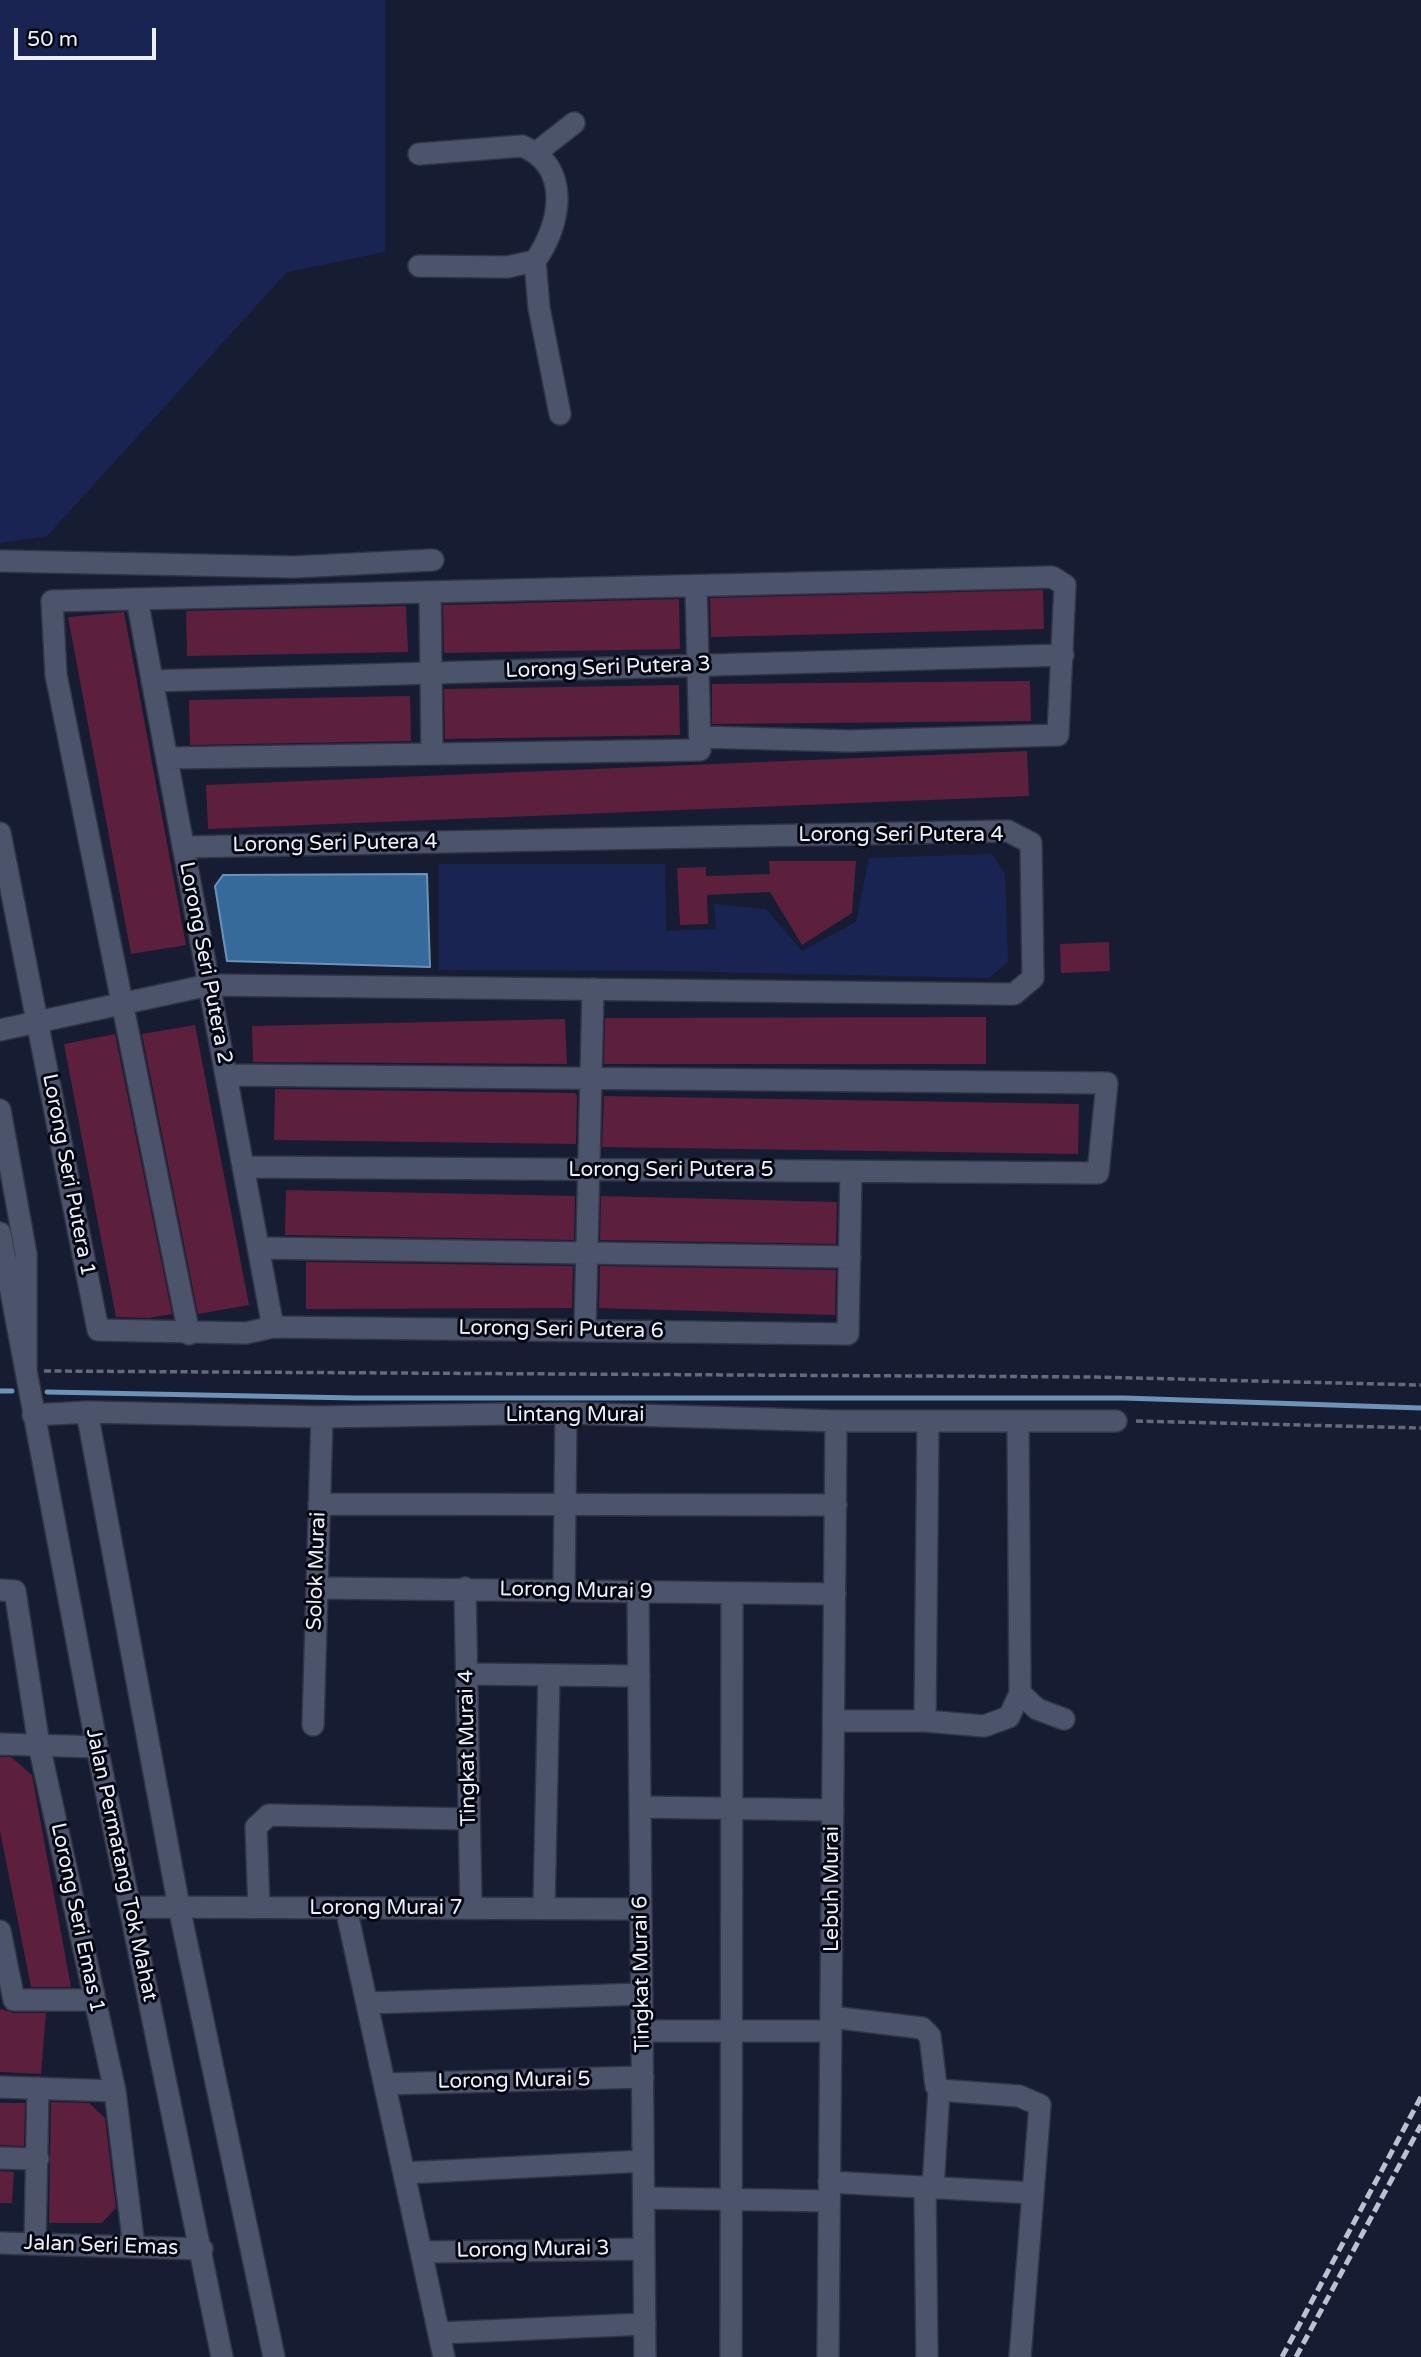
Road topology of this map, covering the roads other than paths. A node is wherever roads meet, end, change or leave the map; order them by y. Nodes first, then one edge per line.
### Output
1 (574, 123) dead end
2 (537, 152) junction
3 (419, 154) dead end
4 (535, 261) junction
5 (419, 265) dead end
6 (560, 414) dead end
7 (433, 560) dead end
8 (0, 561) edge
9 (696, 586) junction
10 (430, 593) junction
11 (137, 599) junction
12 (1063, 655) junction
13 (698, 666) junction
14 (431, 673) junction
15 (152, 681) junction
16 (699, 737) junction
17 (432, 754) junction
18 (167, 758) junction
19 (0, 833) edge
20 (183, 847) junction
21 (209, 985) junction
22 (593, 989) junction
23 (122, 1003) junction
24 (38, 1021) junction
25 (0, 1030) edge
26 (226, 1074) junction
27 (590, 1076) junction
28 (0, 1110) edge
29 (243, 1167) junction
30 (588, 1170) junction
31 (851, 1172) junction
32 (0, 1233) edge
33 (258, 1248) junction
34 (586, 1253) junction
35 (850, 1257) junction
36 (273, 1326) junction
37 (98, 1330) joint
38 (585, 1331) junction
39 (189, 1334) junction
40 (26, 1371) junction
41 (87, 1412) junction
42 (566, 1413) junction
43 (33, 1415) junction
44 (322, 1417) junction
45 (836, 1421) junction
46 (928, 1421) junction
47 (1116, 1421) road end
48 (1018, 1422) junction
49 (319, 1504) junction
50 (565, 1504) junction
51 (836, 1505) junction
52 (317, 1588) junction
53 (465, 1588) junction
54 (564, 1590) junction
55 (7, 1591) edge
56 (638, 1592) junction
57 (732, 1593) junction
58 (835, 1594) junction
59 (467, 1674) junction
60 (549, 1675) junction
61 (639, 1676) junction
62 (1020, 1693) junction
63 (1064, 1719) dead end
64 (834, 1721) junction
65 (925, 1721) junction
66 (313, 1725) dead end
67 (0, 1744) edge
68 (39, 1745) junction
69 (97, 1747) junction
70 (640, 1807) junction
71 (732, 1808) junction
72 (832, 1810) junction
73 (469, 1819) junction
74 (131, 1907) junction
75 (179, 1907) junction
76 (259, 1907) junction
77 (346, 1908) junction
78 (471, 1908) junction
79 (544, 1908) junction
80 (641, 1909) junction
81 (0, 1931) edge
82 (642, 1994) junction
83 (94, 2000) junction
84 (367, 2003) junction
85 (831, 2024) junction
86 (642, 2031) junction
87 (731, 2031) junction
88 (643, 2077) junction
89 (385, 2084) junction
90 (0, 2087) edge
91 (38, 2088) junction
92 (939, 2090) junction
93 (115, 2091) junction
94 (0, 2158) edge
95 (38, 2159) junction
96 (643, 2161) junction
97 (404, 2173) junction
98 (929, 2187) junction
99 (829, 2192) junction
100 (1033, 2193) junction
101 (644, 2198) junction
102 (731, 2199) junction
103 (0, 2242) edge
104 (35, 2244) junction
105 (134, 2247) junction
106 (202, 2249) junction
107 (644, 2249) junction
108 (422, 2252) junction
109 (645, 2324) junction
110 (439, 2333) junction
111 (222, 2357) edge
112 (274, 2357) edge
113 (444, 2357) edge
114 (645, 2357) edge
115 (731, 2357) edge
116 (828, 2357) edge
117 (927, 2357) edge
118 (1020, 2357) edge

1 - 2 street
2 - 3 street
2 - 4 street
4 - 5 street
4 - 6 street
7 - 8 street
9 - 10 street
9 - 12 street
9 - 13 street
10 - 11 street
10 - 14 street
11 - 15 street, Lorong Seri Putera 2
11 - 23 street
12 - 13 street, Lorong Seri Putera 3
12 - 16 street
13 - 14 street, Lorong Seri Putera 3
13 - 16 street
14 - 15 street, Lorong Seri Putera 3
14 - 17 street
15 - 18 street, Lorong Seri Putera 2
16 - 17 street
17 - 18 street
18 - 20 street, Lorong Seri Putera 2
19 - 24 street, Lorong Seri Putera 1
20 - 21 street, Lorong Seri Putera 2
20 - 22 street, Lorong Seri Putera 4
21 - 22 street, Lorong Seri Putera 4
21 - 23 street, Lorong Seri Putera 4
21 - 26 street, Lorong Seri Putera 2
22 - 27 street
23 - 24 street, Lorong Seri Putera 4
23 - 39 street
24 - 25 street, Lorong Seri Putera 4
24 - 37 street, Lorong Seri Putera 1
26 - 27 street
26 - 29 street, Lorong Seri Putera 2
27 - 30 street
27 - 31 street, Lorong Seri Putera 5
28 - 40 street, Jalan Permatang Tok Mahat
29 - 30 street, Lorong Seri Putera 5
29 - 33 street, Lorong Seri Putera 2
30 - 31 street, Lorong Seri Putera 5
30 - 34 street
31 - 35 street
32 - 40 street, Jalan Permatang Tok Mahat
33 - 34 street
33 - 36 street, Lorong Seri Putera 2
34 - 35 street
34 - 38 street
35 - 38 street, Lorong Seri Putera 6
36 - 38 street, Lorong Seri Putera 6
36 - 39 street, Lorong Seri Putera 6
37 - 39 street, Lorong Seri Putera 6
40 - 43 street, Jalan Permatang Tok Mahat
41 - 43 street, Lintang Murai
41 - 44 street, Lintang Murai
41 - 75 street
42 - 44 street, Lintang Murai
42 - 45 street, Lintang Murai
42 - 50 street
43 - 69 street, Jalan Permatang Tok Mahat
44 - 49 street, Solok Murai
45 - 46 street, Lintang Murai
45 - 51 street, Lebuh Murai
46 - 48 street, Lintang Murai
46 - 65 street
47 - 48 street, Lintang Murai
48 - 62 street
49 - 50 street
49 - 52 street, Solok Murai
50 - 51 street
50 - 54 street
51 - 58 street, Lebuh Murai
52 - 53 street, Lorong Murai 9
52 - 66 street, Solok Murai
53 - 54 street, Lorong Murai 9
53 - 59 street, Tingkat Murai 4
54 - 56 street, Lorong Murai 9
55 - 68 street, Lorong Seri Emas 1
56 - 57 street, Lorong Murai 9
56 - 61 street, Tingkat Murai 6
57 - 58 street, Lorong Murai 9
57 - 71 street
58 - 64 street, Lebuh Murai
59 - 60 street
59 - 73 street, Tingkat Murai 4
60 - 61 street
60 - 79 street
61 - 70 street, Tingkat Murai 6
62 - 63 street
62 - 65 street
64 - 65 street
64 - 72 street, Lebuh Murai
67 - 68 street
68 - 69 street
68 - 83 street, Lorong Seri Emas 1
69 - 74 street, Jalan Permatang Tok Mahat
70 - 71 street
70 - 80 street, Tingkat Murai 6
71 - 72 street
71 - 87 street
72 - 85 street, Lebuh Murai
73 - 76 street
73 - 78 street, Tingkat Murai 4
74 - 75 street, Lorong Murai 7
74 - 106 street, Jalan Permatang Tok Mahat
75 - 76 street, Lorong Murai 7
75 - 112 street
76 - 77 street, Lorong Murai 7
77 - 78 street, Lorong Murai 7
77 - 84 street
78 - 79 street, Lorong Murai 7
79 - 80 street, Lorong Murai 7
80 - 82 street, Tingkat Murai 6
81 - 83 street
82 - 84 street
82 - 86 street, Tingkat Murai 6
83 - 93 street, Lorong Seri Emas 1
84 - 89 street
85 - 87 street
85 - 92 street
85 - 99 street, Lebuh Murai
86 - 87 street
86 - 88 street, Tingkat Murai 6
87 - 102 street
88 - 89 street, Lorong Murai 5
88 - 96 street, Tingkat Murai 6
89 - 97 street
90 - 91 street
91 - 93 street
91 - 95 street
92 - 98 street
92 - 100 street
93 - 105 street, Lorong Seri Emas 1
94 - 95 street
95 - 104 street
96 - 97 street
96 - 101 street, Tingkat Murai 6
97 - 108 street
98 - 99 street
98 - 100 street
98 - 117 street
99 - 102 street
99 - 116 street, Lebuh Murai
100 - 118 street
101 - 102 street
101 - 107 street, Tingkat Murai 6
102 - 115 street
103 - 104 street, Jalan Seri Emas
104 - 105 street, Jalan Seri Emas
105 - 106 street, Jalan Seri Emas
106 - 111 street, Jalan Permatang Tok Mahat
107 - 108 street, Lorong Murai 3
107 - 109 street, Tingkat Murai 6
108 - 110 street
109 - 110 street
109 - 114 street, Tingkat Murai 6
110 - 113 street

